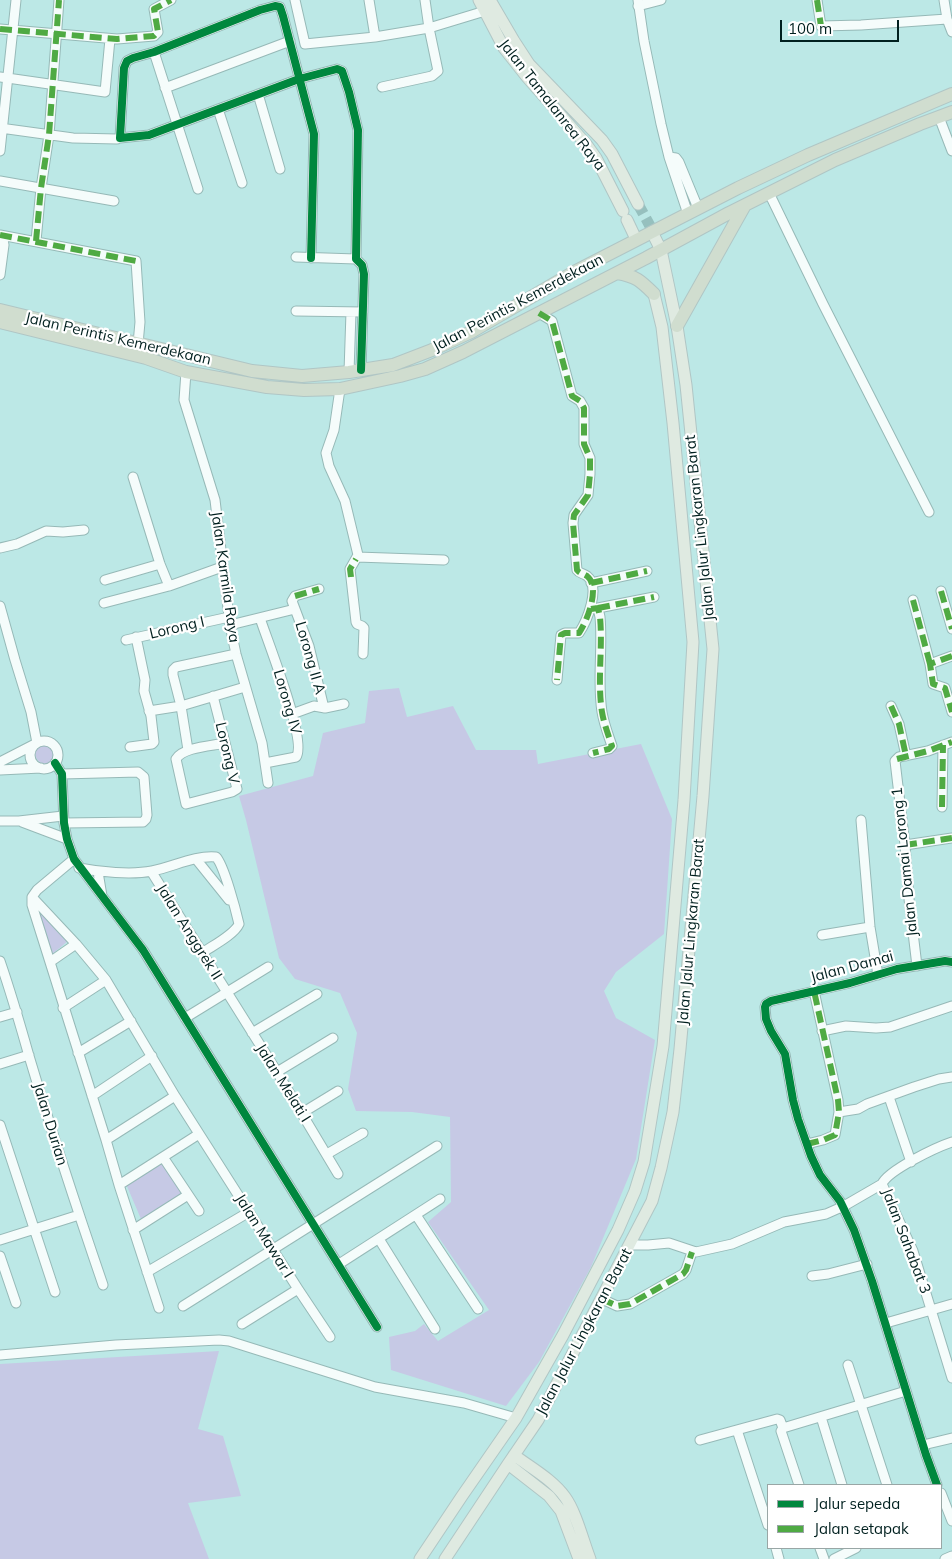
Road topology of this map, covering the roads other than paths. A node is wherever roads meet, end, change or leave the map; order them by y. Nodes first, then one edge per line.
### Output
1 (16, 0) edge
2 (59, 0) edge
3 (170, 0) edge
4 (295, 0) edge
5 (369, 0) edge
6 (425, 0) edge
7 (479, 0) edge
8 (490, 0) edge
9 (661, 0) edge
10 (817, 0) edge
11 (944, 0) edge
12 (638, 3) edge
13 (485, 11) junction
14 (947, 19) junction
15 (0, 28) edge
16 (429, 28) junction
17 (12, 30) junction
18 (952, 32) edge
19 (56, 34) junction
20 (375, 37) junction
21 (110, 38) junction
22 (290, 41) junction
23 (509, 45) junction
24 (154, 52) junction
25 (4, 77) edge
26 (299, 79) junction
27 (54, 84) junction
28 (382, 87) dead end
29 (165, 88) junction
30 (258, 94) junction
31 (952, 94) edge
32 (218, 109) junction
33 (952, 112) edge
34 (939, 117) junction
35 (177, 124) junction
36 (1, 129) edge
37 (49, 135) junction
38 (117, 139) dead end
39 (0, 151) edge
40 (952, 151) edge
41 (280, 169) dead end
42 (0, 181) edge
43 (242, 183) dead end
44 (41, 188) junction
45 (198, 189) dead end
46 (769, 193) junction
47 (114, 201) dead end
48 (638, 204) tunnel mouth
49 (744, 205) junction
50 (693, 211) junction
51 (656, 230) junction
52 (0, 235) edge
53 (636, 240) junction
54 (36, 242) junction
55 (666, 247) junction
56 (296, 257) dead end
57 (311, 258) junction
58 (646, 258) junction
59 (356, 259) junction
60 (617, 273) junction
61 (0, 275) edge
62 (654, 294) joint
63 (0, 310) edge
64 (296, 311) dead end
65 (351, 312) junction
66 (362, 312) junction
67 (539, 313) junction
68 (20, 321) junction
69 (0, 322) edge
70 (678, 326) junction
71 (138, 344) junction
72 (355, 371) junction
73 (186, 372) junction
74 (340, 389) junction
75 (133, 477) dead end
76 (929, 512) dead end
77 (84, 530) dead end
78 (0, 548) edge
79 (357, 557) junction
80 (444, 560) dead end
81 (160, 564) junction
82 (222, 567) junction
83 (647, 571) dead end
84 (105, 580) dead end
85 (591, 583) junction
86 (169, 586) junction
87 (319, 589) dead end
88 (941, 591) dead end
89 (654, 597) dead end
90 (913, 600) dead end
91 (104, 603) dead end
92 (0, 606) edge
93 (594, 608) junction
94 (294, 609) junction
95 (260, 618) junction
96 (230, 621) junction
97 (952, 629) edge
98 (136, 637) junction
99 (4, 638) edge
100 (126, 640) dead end
101 (236, 654) junction
102 (363, 654) dead end
103 (952, 656) edge
104 (930, 664) junction
105 (557, 680) dead end
106 (245, 687) junction
107 (213, 696) junction
108 (344, 704) dead end
109 (181, 706) junction
110 (891, 706) dead end
111 (324, 708) junction
112 (149, 711) junction
113 (952, 712) edge
114 (292, 714) junction
115 (36, 743) junction
116 (225, 743) junction
117 (948, 743) edge
118 (130, 747) dead end
119 (188, 750) junction
120 (592, 752) dead end
121 (901, 757) junction
122 (0, 762) edge
123 (55, 763) junction
124 (265, 763) junction
125 (42, 768) junction
126 (0, 770) edge
127 (62, 774) junction
128 (268, 783) dead end
129 (942, 807) dead end
130 (64, 820) junction
131 (861, 820) dead end
132 (0, 821) edge
133 (19, 821) junction
134 (952, 838) edge
135 (67, 839) junction
136 (905, 846) junction
137 (74, 859) junction
138 (196, 859) junction
139 (79, 868) junction
140 (151, 871) junction
141 (98, 872) junction
142 (102, 896) junction
143 (32, 897) junction
144 (233, 905) junction
145 (870, 926) junction
146 (822, 935) dead end
147 (76, 944) junction
148 (202, 953) junction
149 (0, 962) edge
150 (50, 962) junction
151 (946, 962) edge
152 (917, 966) junction
153 (268, 967) dead end
154 (878, 975) junction
155 (106, 980) junction
156 (814, 991) junction
157 (228, 992) junction
158 (318, 994) dead end
159 (952, 1006) edge
160 (64, 1008) junction
161 (17, 1012) junction
162 (0, 1017) edge
163 (185, 1018) junction
164 (131, 1021) junction
165 (822, 1031) junction
166 (252, 1033) junction
167 (333, 1038) dead end
168 (662, 1046) junction
169 (680, 1049) junction
170 (78, 1053) junction
171 (29, 1056) junction
172 (152, 1056) junction
173 (0, 1064) edge
174 (277, 1072) junction
175 (952, 1077) edge
176 (338, 1091) dead end
177 (92, 1096) junction
178 (175, 1096) junction
179 (889, 1097) junction
180 (839, 1112) junction
181 (302, 1113) junction
182 (0, 1124) edge
183 (362, 1132) dead end
184 (199, 1134) junction
185 (106, 1140) junction
186 (952, 1142) edge
187 (807, 1144) junction
188 (437, 1146) dead end
189 (327, 1154) junction
190 (163, 1157) junction
191 (911, 1162) junction
192 (338, 1174) dead end
193 (882, 1184) junction
194 (119, 1186) junction
195 (188, 1195) junction
196 (440, 1199) dead end
197 (844, 1206) junction
198 (199, 1211) dead end
199 (249, 1212) junction
200 (79, 1215) junction
201 (416, 1215) junction
202 (314, 1224) junction
203 (35, 1229) junction
204 (133, 1230) junction
205 (379, 1239) junction
206 (0, 1240) edge
207 (630, 1244) junction
208 (273, 1249) junction
209 (692, 1252) junction
210 (0, 1256) edge
211 (339, 1264) junction
212 (867, 1264) junction
213 (147, 1272) junction
214 (812, 1276) dead end
215 (103, 1285) dead end
216 (298, 1289) junction
217 (56, 1292) dead end
218 (602, 1299) junction
219 (16, 1303) dead end
220 (952, 1304) edge
221 (183, 1306) dead end
222 (159, 1308) dead end
223 (478, 1309) dead end
224 (932, 1310) junction
225 (886, 1323) junction
226 (242, 1324) dead end
227 (377, 1327) dead end
228 (435, 1329) dead end
229 (330, 1337) dead end
230 (0, 1355) edge
231 (848, 1365) dead end
232 (952, 1378) edge
233 (906, 1391) junction
234 (861, 1405) junction
235 (820, 1417) junction
236 (516, 1418) junction
237 (783, 1428) junction
238 (737, 1430) junction
239 (952, 1438) edge
240 (700, 1440) dead end
241 (923, 1446) junction
242 (511, 1460) junction
243 (799, 1484) edge
244 (842, 1484) edge
245 (887, 1484) edge
246 (937, 1484) edge
247 (942, 1498) edge
248 (947, 1517) edge
249 (767, 1522) edge
250 (438, 1531) junction
251 (456, 1542) junction
252 (854, 1549) edge
253 (952, 1556) edge
254 (420, 1559) edge
255 (445, 1559) edge
256 (578, 1559) edge
257 (590, 1559) edge
258 (834, 1559) edge
259 (945, 1559) edge

1 - 17 street
2 - 19 street
3 - 21 street
4 - 20 street
5 - 20 street
6 - 16 street
7 - 13 main road, Jalan Tamalanrea Raya
8 - 23 main road, Jalan Tamalanrea Raya
9 - 12 street
10 - 14 street
11 - 14 street
12 - 50 street
13 - 16 street
13 - 23 main road, Jalan Tamalanrea Raya
14 - 18 street
15 - 17 street
16 - 20 street
16 - 28 street
17 - 19 street
17 - 25 street
19 - 21 street
19 - 27 street
21 - 27 street
22 - 24 street
22 - 26 street
22 - 29 street
23 - 48 main road, Jalan Tamalanrea Raya
23 - 53 main road, Jalan Tamalanrea Raya
24 - 29 street
24 - 35 street
25 - 27 street
25 - 36 street
26 - 30 street
26 - 57 street
26 - 59 street
27 - 37 street
29 - 35 street
30 - 32 street
30 - 41 street
31 - 50 highway, Jalan Perintis Kemerdekaan
32 - 35 street
32 - 43 street
33 - 34 highway, Jalan Perintis Kemerdekaan
34 - 40 street
34 - 46 highway, Jalan Perintis Kemerdekaan
35 - 45 street
36 - 37 street
36 - 39 street
37 - 38 street
37 - 44 street
42 - 44 street
44 - 47 street
44 - 54 street
46 - 49 highway, Jalan Perintis Kemerdekaan
46 - 76 street
49 - 55 highway, Jalan Perintis Kemerdekaan
49 - 70 highway
50 - 51 highway, Jalan Perintis Kemerdekaan
51 - 53 highway, Jalan Perintis Kemerdekaan
51 - 55 highway
52 - 54 street
52 - 61 street
53 - 58 highway
53 - 72 highway, Jalan Perintis Kemerdekaan
54 - 71 street
55 - 58 highway, Jalan Perintis Kemerdekaan
55 - 70 main road, Jalan Jalur Lingkaran Barat
56 - 57 street
57 - 59 street
58 - 60 highway, Jalan Perintis Kemerdekaan
59 - 66 street
60 - 62 highway
60 - 67 highway, Jalan Perintis Kemerdekaan
62 - 168 main road, Jalan Jalur Lingkaran Barat
63 - 68 highway, Jalan Perintis Kemerdekaan
64 - 65 street
65 - 66 street
65 - 72 street
66 - 72 street
67 - 74 highway, Jalan Perintis Kemerdekaan
67 - 85 street
68 - 69 highway, Jalan Perintis Kemerdekaan
68 - 71 highway, Jalan Perintis Kemerdekaan
68 - 73 highway, Jalan Perintis Kemerdekaan
70 - 169 main road, Jalan Jalur Lingkaran Barat
71 - 72 highway, Jalan Perintis Kemerdekaan
73 - 74 highway, Jalan Perintis Kemerdekaan
73 - 82 street, Jalan Karmila Raya
74 - 79 street
75 - 81 street
77 - 78 street
79 - 80 street
79 - 102 street
81 - 84 street
81 - 86 street
82 - 86 street
82 - 96 street, Jalan Karmila Raya
83 - 85 street
85 - 93 street
86 - 91 street
87 - 94 street
88 - 97 street
89 - 93 street
90 - 104 street
92 - 99 street
93 - 105 street
93 - 120 street
94 - 95 street, Lorong I
94 - 111 street, Lorong II A
95 - 96 street, Lorong I
95 - 114 street, Lorong IV
96 - 98 street, Lorong I
96 - 101 street, Jalan Karmila Raya
98 - 100 street, Lorong I
98 - 112 street
99 - 115 street
101 - 106 street, Jalan Karmila Raya
101 - 109 street
103 - 104 street
104 - 113 street
106 - 107 street
106 - 124 street, Jalan Karmila Raya
107 - 109 street
107 - 116 street, Lorong V
108 - 111 street
109 - 112 street
109 - 119 street
110 - 121 street, Jalan Damai Lorong 1
111 - 114 street
112 - 118 street
114 - 124 street, Lorong IV
115 - 122 street
115 - 123 street
115 - 125 street
116 - 119 street
116 - 119 street, Lorong V
117 - 121 street
117 - 129 street
121 - 136 street, Jalan Damai Lorong 1
123 - 125 street
123 - 127 street
124 - 128 street, Jalan Karmila Raya
125 - 126 street
127 - 130 street
127 - 130 street
130 - 133 street
130 - 135 street
131 - 145 street
132 - 133 street
133 - 135 street
134 - 136 street
135 - 137 street
136 - 152 street, Jalan Damai Lorong 1
137 - 139 street
137 - 143 street
138 - 140 street
138 - 144 street
138 - 144 street
139 - 141 street
139 - 142 street
140 - 141 street
140 - 148 street, Jalan Anggrek II
141 - 142 street
142 - 163 street
143 - 147 street, Jalan Mawar I
143 - 150 street
144 - 148 street
145 - 146 street
145 - 154 street
147 - 150 street
147 - 155 street, Jalan Mawar I
148 - 157 street, Jalan Anggrek II
149 - 161 street, Jalan Durian
150 - 160 street
151 - 152 street, Jalan Damai
152 - 154 street, Jalan Damai
153 - 157 street
154 - 156 street, Jalan Damai
155 - 160 street
155 - 164 street, Jalan Mawar I
156 - 165 street
156 - 187 street, Jalan Damai
157 - 163 street
157 - 166 street, Jalan Melati I
158 - 166 street
159 - 165 street
160 - 170 street
161 - 162 street
161 - 171 street, Jalan Durian
163 - 202 street
164 - 170 street
164 - 172 street, Jalan Mawar I
165 - 180 street
166 - 174 street, Jalan Melati I
167 - 174 street
168 - 169 main road
168 - 236 main road, Jalan Jalur Lingkaran Barat
169 - 207 main road, Jalan Jalur Lingkaran Barat
170 - 177 street
171 - 173 street
171 - 200 street, Jalan Durian
172 - 177 street
172 - 178 street, Jalan Mawar I
174 - 181 street, Jalan Melati I
175 - 179 street
176 - 181 street
177 - 185 street
178 - 184 street, Jalan Mawar I
178 - 185 street
179 - 180 street
179 - 191 street
180 - 187 street
181 - 189 street, Jalan Melati I
182 - 203 street
183 - 189 street
184 - 190 street
184 - 199 street, Jalan Mawar I
185 - 194 street
186 - 191 street, Jalan Sahabat 3
187 - 197 street
188 - 202 street
189 - 192 street, Jalan Melati I
190 - 194 street
190 - 195 street
191 - 193 street, Jalan Sahabat 3
193 - 197 street
193 - 224 street, Jalan Sahabat 3
194 - 204 street
195 - 198 street
195 - 204 street
196 - 201 street
197 - 209 street
197 - 212 street
199 - 208 street, Jalan Mawar I
199 - 213 street
200 - 203 street
200 - 215 street, Jalan Durian
201 - 205 street
201 - 223 street
202 - 208 street
202 - 211 street
203 - 206 street
203 - 217 street
204 - 213 street
205 - 211 street
205 - 228 street
207 - 209 street
207 - 218 main road, Jalan Jalur Lingkaran Barat
208 - 216 street, Jalan Mawar I
208 - 221 street
209 - 218 street
210 - 219 street
211 - 227 street
212 - 214 street
212 - 225 street
213 - 222 street
216 - 226 street
216 - 229 street, Jalan Mawar I
218 - 242 main road, Jalan Jalur Lingkaran Barat
220 - 224 street
224 - 225 street
224 - 232 street, Jalan Sahabat 3
225 - 233 street
230 - 236 street
231 - 234 street
233 - 234 street
233 - 241 street
234 - 235 street
234 - 245 street
235 - 237 street
235 - 244 street
236 - 250 main road, Jalan Jalur Lingkaran Barat
237 - 238 street
237 - 243 street
238 - 240 street
238 - 249 street
239 - 241 street
241 - 246 street
242 - 251 main road, Jalan Jalur Lingkaran Barat
242 - 256 main road
242 - 257 main road
247 - 248 street
250 - 251 main road
250 - 254 main road, Jalan Jalur Lingkaran Barat
251 - 255 main road, Jalan Jalur Lingkaran Barat
252 - 258 street
253 - 259 street

